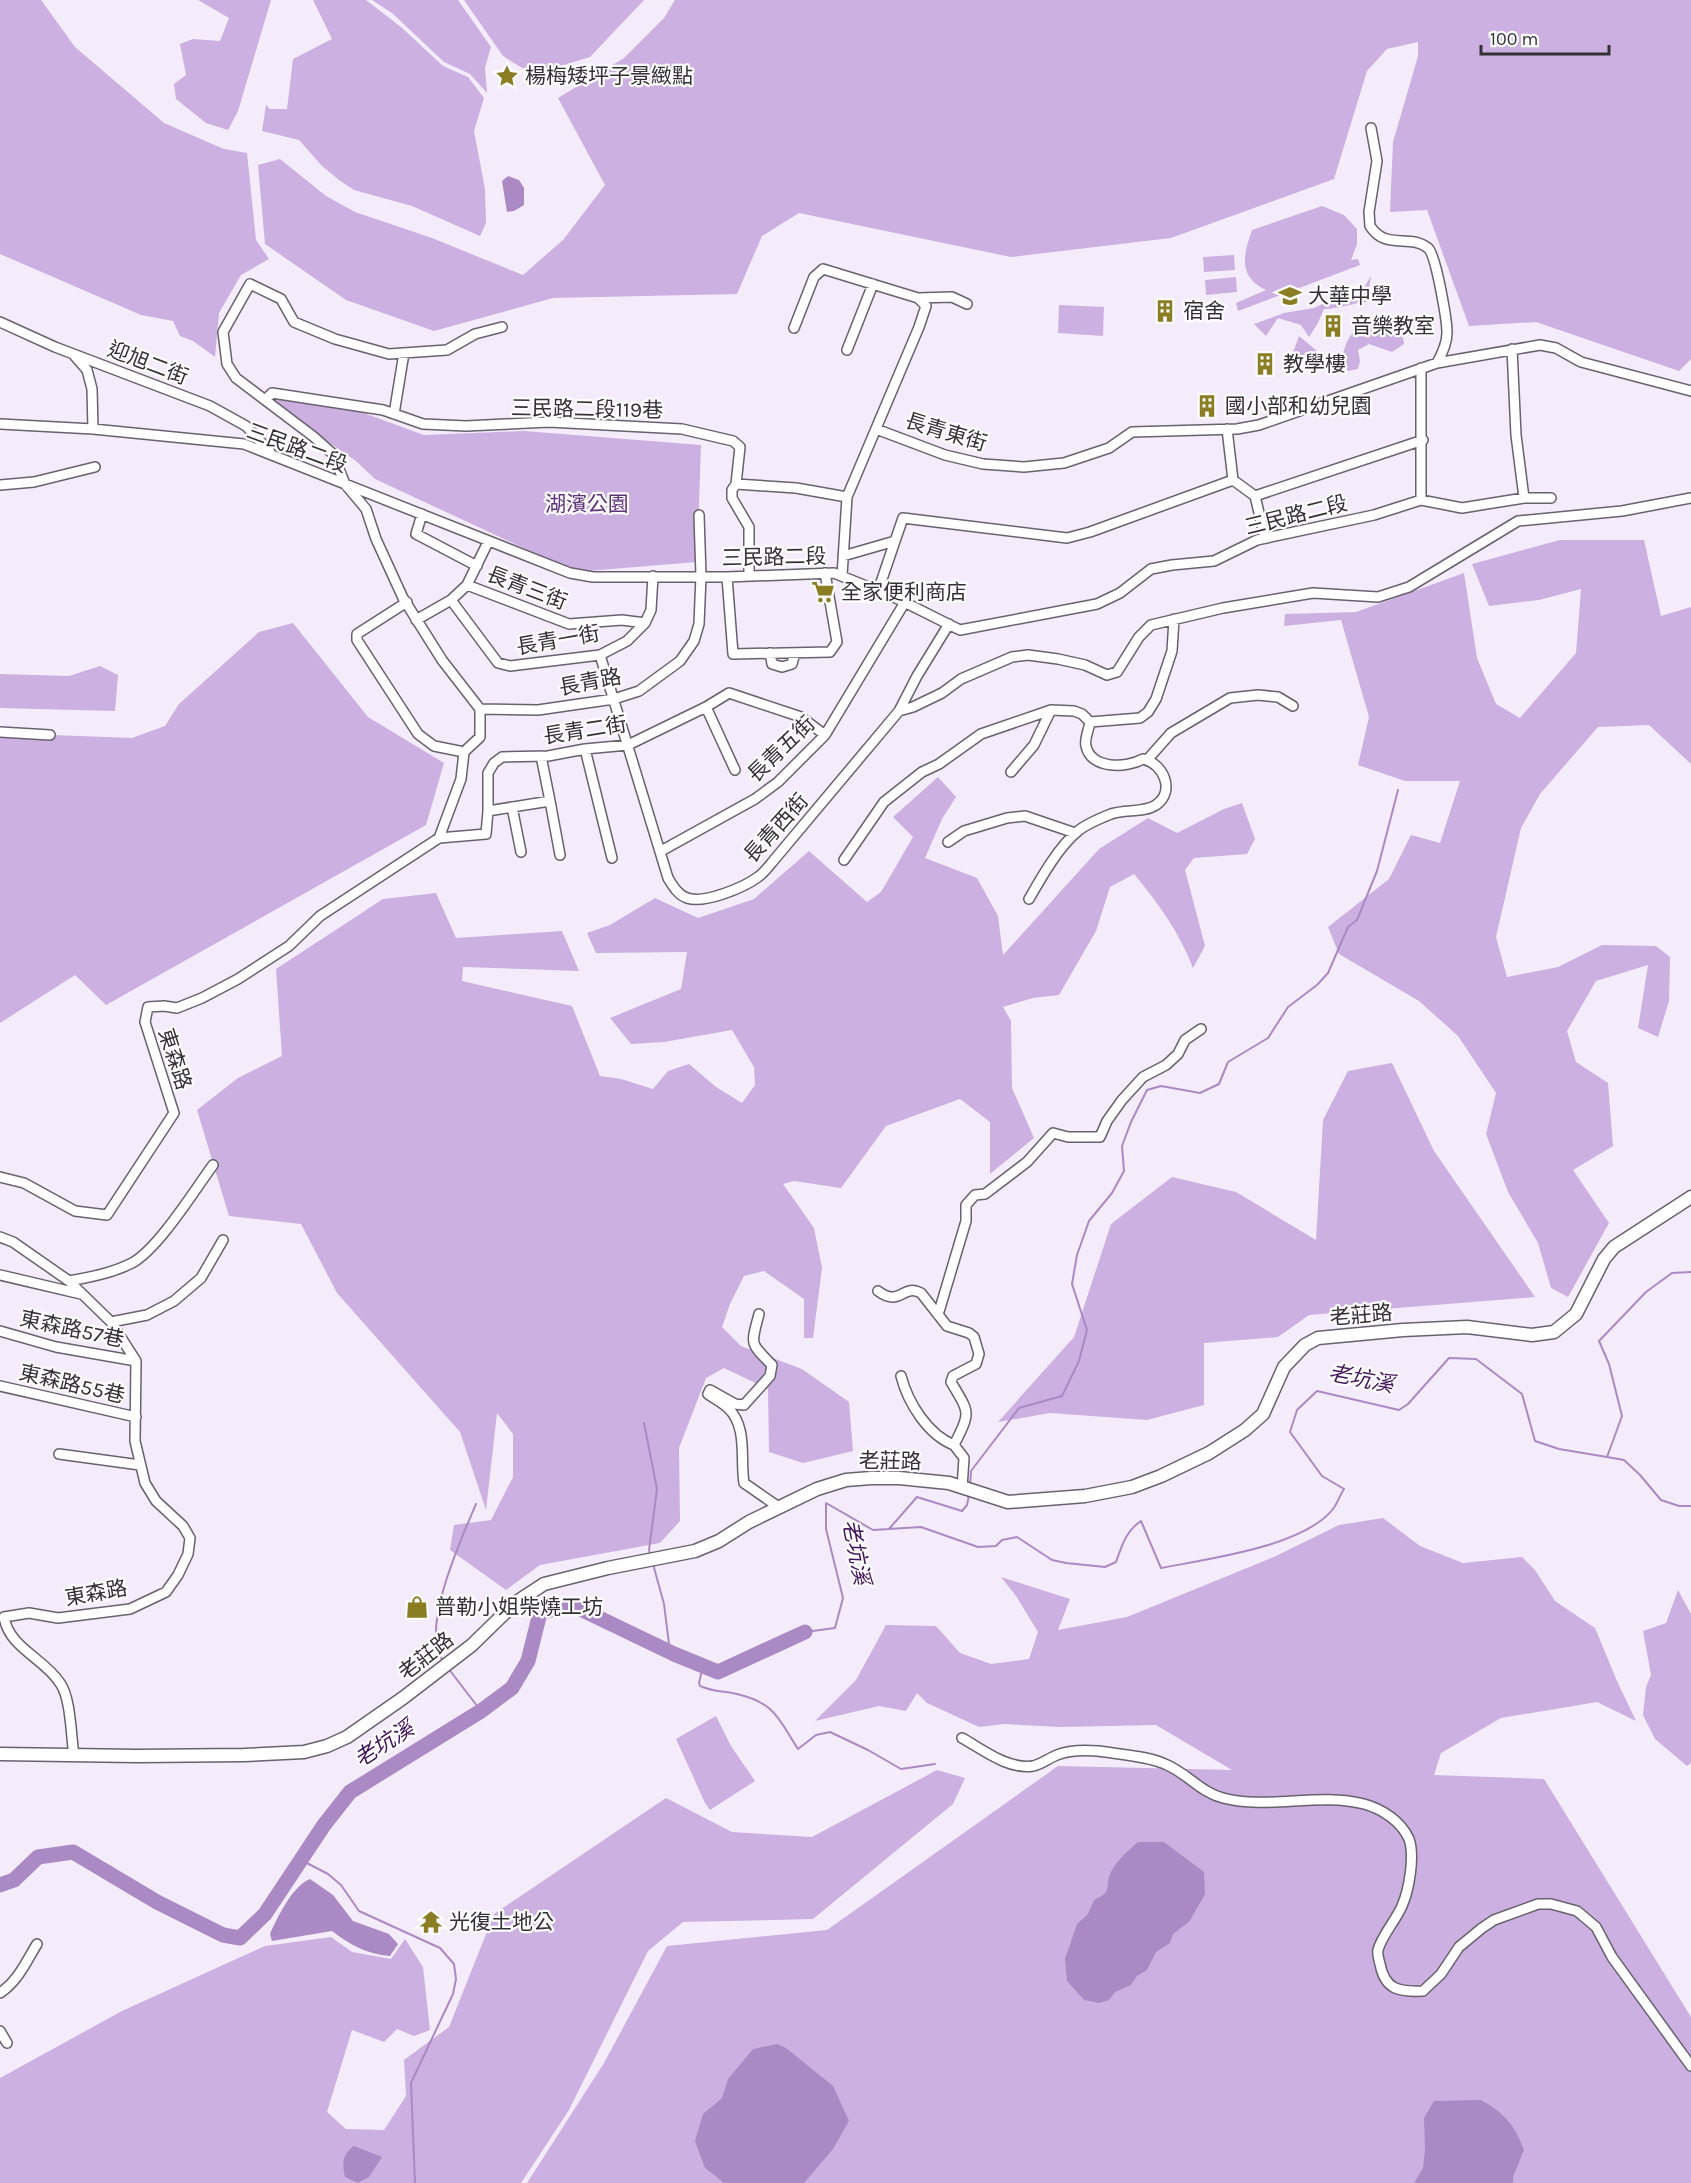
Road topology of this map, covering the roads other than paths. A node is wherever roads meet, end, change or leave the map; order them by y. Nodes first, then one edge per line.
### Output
1 (1371, 128) dead end
2 (873, 284) junction
3 (918, 298) junction
4 (967, 304) dead end
5 (0, 322) edge
6 (502, 327) dead end
7 (794, 328) dead end
8 (1512, 349) junction
9 (847, 350) dead end
10 (71, 353) junction
11 (404, 353) junction
12 (1437, 363) junction
13 (1421, 368) junction
14 (1691, 391) edge
15 (265, 400) junction
16 (394, 414) junction
17 (0, 424) edge
18 (93, 429) junction
19 (876, 429) junction
20 (1227, 429) junction
21 (1423, 440) junction
22 (272, 454) junction
23 (95, 467) dead end
24 (1233, 480) junction
25 (345, 484) junction
26 (736, 484) junction
27 (0, 485) edge
28 (1256, 496) junction
29 (847, 497) junction
30 (1524, 498) junction
31 (1551, 498) dead end
32 (1691, 498) edge
33 (1421, 501) junction
34 (422, 514) junction
35 (699, 515) dead end
36 (1265, 538) junction
37 (895, 541) junction
38 (488, 542) junction
39 (843, 556) junction
40 (477, 566) junction
41 (825, 573) junction
42 (652, 576) junction
43 (701, 576) junction
44 (749, 576) junction
45 (842, 576) junction
46 (727, 577) junction
47 (467, 585) junction
48 (878, 591) junction
49 (451, 600) junction
50 (407, 602) junction
51 (904, 602) junction
52 (1174, 619) junction
53 (416, 620) junction
54 (645, 623) junction
55 (949, 624) junction
56 (770, 653) junction
57 (795, 653) junction
58 (600, 655) junction
59 (614, 699) junction
60 (1293, 706) dead end
61 (706, 707) junction
62 (480, 709) junction
63 (1051, 710) junction
64 (899, 711) junction
65 (1090, 722) junction
66 (0, 732) edge
67 (50, 735) dead end
68 (825, 735) junction
69 (628, 745) junction
70 (585, 749) junction
71 (464, 752) junction
72 (541, 756) junction
73 (1147, 760) junction
74 (735, 770) dead end
75 (1011, 772) dead end
76 (550, 801) junction
77 (512, 807) junction
78 (488, 811) junction
79 (1075, 833) junction
80 (439, 838) junction
81 (948, 842) dead end
82 (661, 851) junction
83 (520, 852) dead end
84 (560, 855) dead end
85 (612, 858) dead end
86 (844, 860) dead end
87 (1029, 899) dead end
88 (1201, 1029) dead end
89 (213, 1165) dead end
90 (0, 1177) edge
91 (1691, 1197) edge
92 (0, 1237) edge
93 (223, 1240) dead end
94 (0, 1275) edge
95 (69, 1281) junction
96 (878, 1291) dead end
97 (81, 1294) junction
98 (759, 1314) dead end
99 (938, 1315) junction
100 (111, 1322) junction
101 (0, 1331) edge
102 (136, 1361) junction
103 (901, 1376) dead end
104 (0, 1386) edge
105 (136, 1417) junction
106 (954, 1445) junction
107 (59, 1454) dead end
108 (140, 1465) junction
109 (967, 1489) junction
110 (780, 1508) junction
111 (962, 1738) dead end
112 (0, 1754) edge
113 (74, 1756) junction
114 (37, 1944) dead end
115 (0, 1993) edge
116 (0, 2031) edge
117 (7, 2043) dead end
118 (1691, 2066) edge

1 - 12 street
2 - 3 street
2 - 7 street
2 - 9 street
3 - 4 street
3 - 19 street, 長青東街
5 - 10 street, 迎旭二街
6 - 11 street
8 - 12 street
8 - 14 street
8 - 30 street
10 - 18 street
10 - 22 street, 迎旭二街
11 - 15 street
11 - 16 street
12 - 13 street
13 - 20 street, 長青東街
13 - 21 street
15 - 16 street, 三民路二段119巷
15 - 25 street
16 - 26 street, 三民路二段119巷
17 - 18 street, 三民路二段
18 - 22 street, 三民路二段
19 - 20 street, 長青東街
19 - 29 street, 長青東街
20 - 24 street
21 - 28 street
21 - 33 street
22 - 25 street, 三民路二段
23 - 27 street
24 - 28 street
24 - 37 street
25 - 34 street, 三民路二段
25 - 50 street
26 - 29 street
26 - 44 street, 三民路二段119巷
28 - 36 street
29 - 39 street, 長青東街
30 - 31 street
30 - 33 street
32 - 52 street
33 - 36 street, 三民路二段
34 - 38 street, 三民路二段
34 - 40 street
35 - 43 street, 長青路
36 - 55 street, 三民路二段
37 - 39 street
37 - 48 street
38 - 40 street
38 - 42 street, 三民路二段
39 - 45 street, 長青東街
40 - 47 street
41 - 44 street, 三民路二段
41 - 45 street, 三民路二段
41 - 57 street
42 - 43 street, 三民路二段
42 - 54 street
43 - 46 street, 三民路二段
43 - 59 street, 長青路
44 - 46 street, 三民路二段
45 - 48 street, 三民路二段
46 - 56 street
47 - 49 street
47 - 54 street, 長青三街
48 - 51 street, 三民路二段
49 - 53 street
49 - 58 street, 長青一街
50 - 53 street
50 - 71 street
51 - 55 street, 三民路二段
51 - 68 street, 長青五街
52 - 64 street
52 - 65 street
53 - 62 street
54 - 58 street, 長青一街
55 - 64 street, 長青西街
56 - 57 street
56 - 57 street
58 - 59 street, 長青西街
59 - 62 street, 長青路
59 - 69 street, 長青西街
60 - 73 street
61 - 68 street, 長青二街
61 - 69 street, 長青二街
61 - 74 street
62 - 71 street
63 - 65 street
63 - 75 street
63 - 86 street
64 - 82 street, 長青西街
65 - 73 street
66 - 67 street
68 - 82 street, 長青五街
69 - 70 street, 長青二街
69 - 82 street, 長青西街
70 - 72 street, 長青二街
70 - 85 street
71 - 80 street
72 - 76 street
72 - 78 street, 長青二街
73 - 79 street
76 - 77 street
76 - 84 street
77 - 78 street
77 - 83 street
78 - 80 street
79 - 81 street
79 - 87 street
80 - 90 street, 東森路
88 - 99 street
89 - 95 street
91 - 109 street, 老莊路
92 - 95 street
93 - 100 street
94 - 97 street
95 - 97 street
96 - 99 street
97 - 100 street
98 - 110 street
99 - 106 street
100 - 102 street
101 - 102 street, 東森路57巷
102 - 105 street, 東森路
103 - 106 street
104 - 105 street, 東森路55巷
105 - 108 street, 東森路
106 - 109 street
107 - 108 street
108 - 113 street, 東森路
109 - 110 street, 老莊路
110 - 113 street, 老莊路
111 - 118 street
112 - 113 street, 老莊路
114 - 115 street
116 - 117 street

